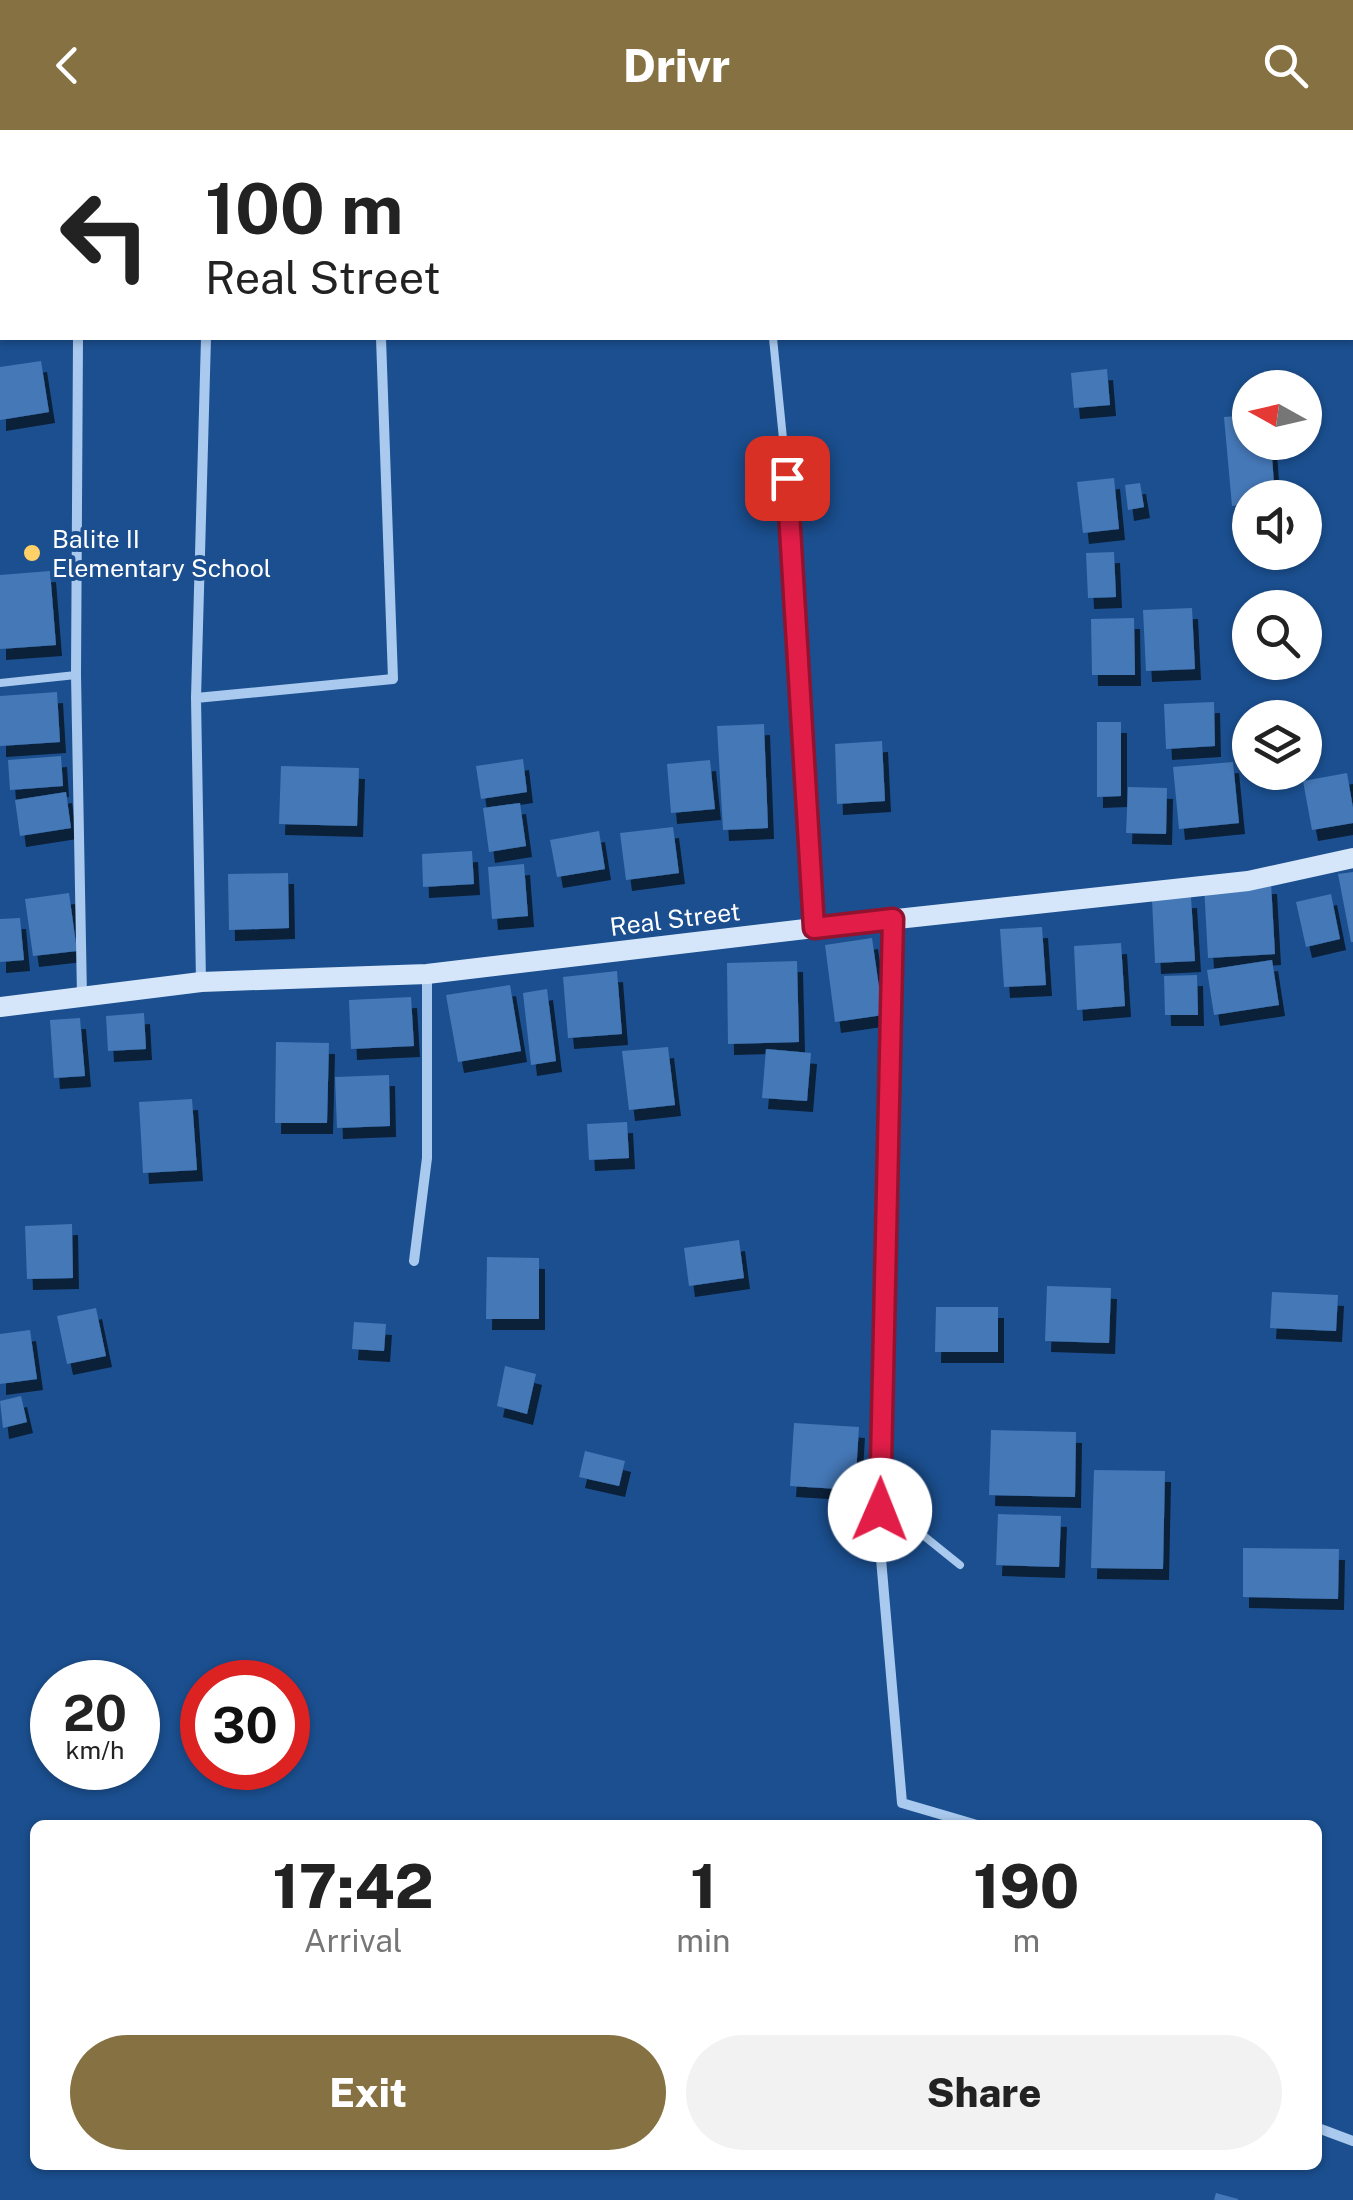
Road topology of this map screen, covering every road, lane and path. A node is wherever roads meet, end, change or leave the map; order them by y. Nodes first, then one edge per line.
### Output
1 (78, 340) edge
2 (206, 340) edge
3 (382, 340) edge
4 (773, 340) edge
5 (76, 676) junction
6 (0, 682) edge
7 (196, 698) junction
8 (1353, 858) edge
9 (893, 919) junction
10 (814, 928) junction
11 (427, 974) junction
12 (202, 982) junction
13 (82, 998) junction
14 (0, 1008) edge
15 (414, 1260) dead end
16 (880, 1510) junction
17 (960, 1565) dead end
18 (960, 1820) edge
19 (1322, 2129) edge
20 (1353, 2141) edge

1 - 5 street
2 - 7 street
3 - 7 street
4 - 10 lane
5 - 6 lane
5 - 13 street
7 - 12 street
8 - 9 street, Real Street
9 - 10 street, Real Street
9 - 16 street
10 - 11 street, Real Street
11 - 12 street, Real Street
11 - 15 street
12 - 13 street, Real Street
13 - 14 street, Real Street
16 - 17 lane
16 - 18 street
19 - 20 street

